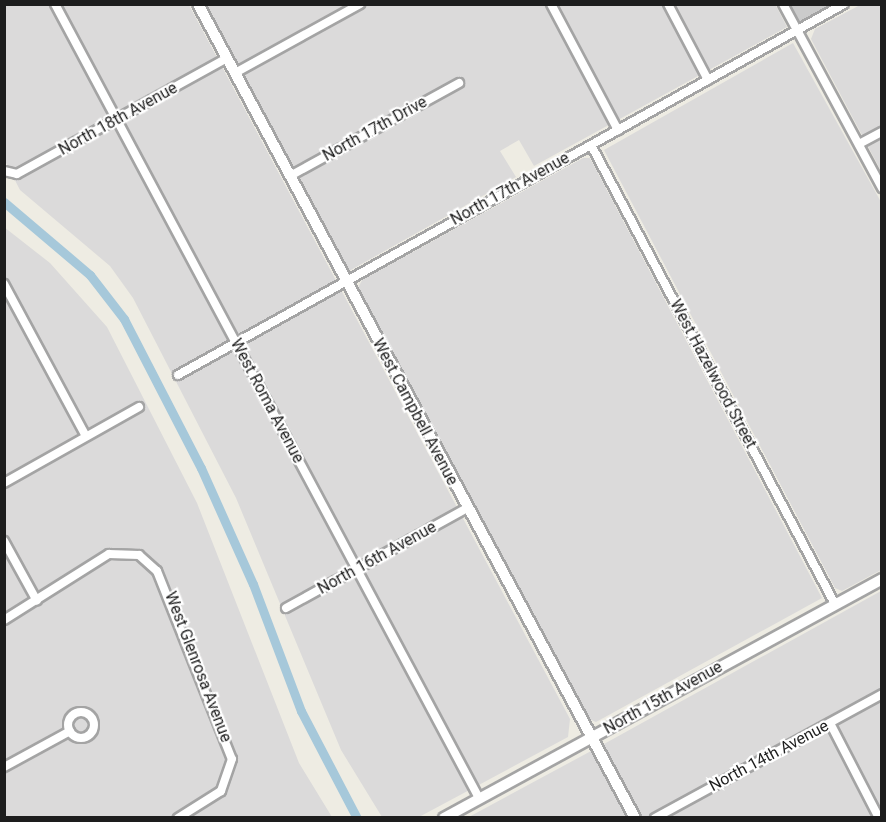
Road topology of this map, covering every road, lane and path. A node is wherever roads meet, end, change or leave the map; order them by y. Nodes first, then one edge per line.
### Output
1 (55, 4) edge
2 (198, 4) edge
3 (360, 4) edge
4 (550, 4) edge
5 (668, 4) edge
6 (783, 4) edge
7 (844, 4) edge
8 (797, 31) junction
9 (227, 58) junction
10 (234, 73) junction
11 (708, 80) junction
12 (459, 83) dead end
13 (117, 120) junction
14 (618, 130) junction
15 (882, 132) edge
16 (859, 144) junction
17 (591, 145) junction
18 (6, 173) edge
19 (290, 176) junction
20 (882, 188) edge
21 (345, 280) junction
22 (4, 284) edge
23 (235, 342) junction
24 (178, 375) dead end
25 (140, 407) dead end
26 (86, 436) junction
27 (4, 483) edge
28 (467, 508) junction
29 (4, 541) edge
30 (357, 569) junction
31 (882, 579) edge
32 (37, 601) junction
33 (835, 604) junction
34 (286, 608) dead end
35 (4, 620) edge
36 (882, 694) edge
37 (830, 723) junction
38 (70, 731) dead end
39 (591, 737) junction
40 (4, 767) edge
41 (479, 798) junction
42 (178, 818) edge
43 (444, 818) edge
44 (635, 818) edge
45 (655, 818) edge
46 (879, 818) edge

1 - 13 street, West Roma Avenue
2 - 9 street, West Campbell Avenue
3 - 10 street
4 - 14 street
5 - 11 street
6 - 8 street
7 - 8 street, North 17th Avenue
8 - 11 street, North 17th Avenue
8 - 16 street
9 - 10 street, West Campbell Avenue
9 - 13 street, North 18th Avenue
10 - 19 street, West Campbell Avenue
11 - 14 street, North 17th Avenue
12 - 19 street, North 17th Drive
13 - 18 street, North 18th Avenue
13 - 23 street, West Roma Avenue
14 - 17 street, North 17th Avenue
15 - 16 street
16 - 20 street
17 - 21 street, North 17th Avenue
17 - 33 street, West Hazelwood Street
19 - 21 street, West Campbell Avenue
21 - 23 street, North 17th Avenue
21 - 28 street, West Campbell Avenue
22 - 26 street
23 - 24 street, North 17th Avenue
23 - 30 street, West Roma Avenue
25 - 26 street
26 - 27 street
28 - 30 street, North 16th Avenue
28 - 39 street, West Campbell Avenue
29 - 32 street
30 - 34 street, North 16th Avenue
30 - 41 street, West Roma Avenue
31 - 33 street, North 15th Avenue
32 - 35 street
32 - 42 street, West Glenrosa Avenue
33 - 39 street, North 15th Avenue
36 - 37 street, North 14th Avenue
37 - 45 street, North 14th Avenue
37 - 46 street
38 - 40 street
39 - 41 street, North 15th Avenue
39 - 44 street, West Campbell Avenue
41 - 43 street, North 15th Avenue

